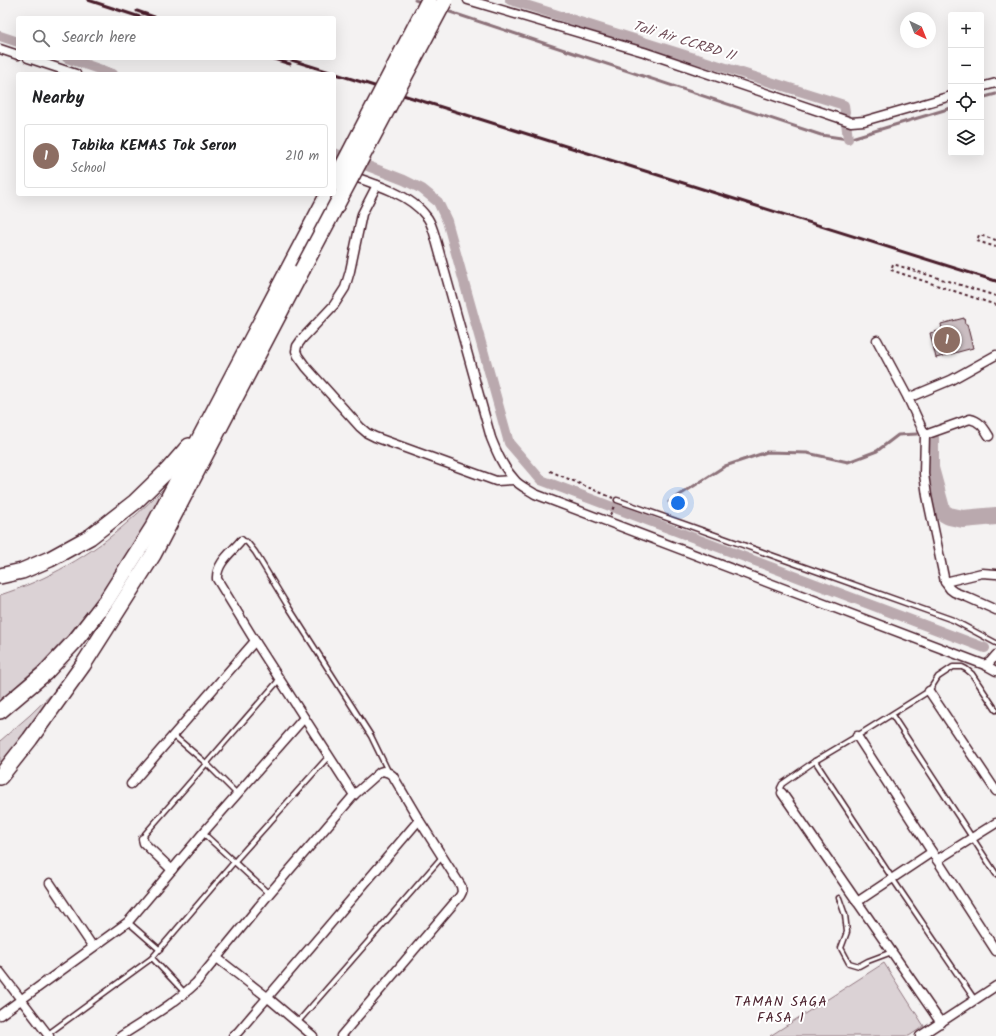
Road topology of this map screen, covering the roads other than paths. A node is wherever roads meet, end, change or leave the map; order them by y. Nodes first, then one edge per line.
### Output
1 (429, 0) edge
2 (445, 0) edge
3 (468, 0) edge
4 (0, 49) edge
5 (16, 54) edge
6 (34, 60) edge
7 (70, 72) edge
8 (996, 83) edge
9 (984, 86) edge
10 (948, 97) edge
11 (336, 170) edge
12 (336, 179) edge
13 (377, 185) junction
14 (327, 196) edge
15 (297, 268) junction
16 (878, 340) dead end
17 (996, 355) edge
18 (908, 398) junction
19 (205, 428) junction
20 (925, 435) junction
21 (989, 436) dead end
22 (213, 441) junction
23 (514, 480) junction
24 (617, 500) road end
25 (241, 541) joint
26 (996, 574) edge
27 (0, 576) edge
28 (945, 582) junction
29 (996, 610) edge
30 (255, 640) junction
31 (996, 643) edge
32 (996, 655) edge
33 (985, 665) junction
34 (996, 671) edge
35 (280, 680) junction
36 (929, 692) junction
37 (996, 710) edge
38 (0, 711) edge
39 (892, 715) junction
40 (304, 718) junction
41 (0, 723) edge
42 (173, 735) junction
43 (857, 736) junction
44 (329, 756) junction
45 (815, 761) junction
46 (207, 764) junction
47 (389, 773) junction
48 (0, 777) edge
49 (131, 784) dead end
50 (996, 791) edge
51 (782, 792) joint
52 (238, 794) junction
53 (354, 795) junction
54 (419, 820) junction
55 (996, 822) edge
56 (203, 832) junction
57 (972, 838) junction
58 (143, 839) joint
59 (932, 852) junction
60 (442, 857) junction
61 (937, 860) junction
62 (235, 862) junction
63 (172, 870) junction
64 (996, 874) edge
65 (892, 878) junction
66 (50, 884) dead end
67 (269, 894) junction
68 (839, 898) dead end
69 (857, 902) junction
70 (128, 922) junction
71 (94, 947) junction
72 (160, 950) junction
73 (996, 951) edge
74 (892, 952) junction
75 (152, 958) junction
76 (217, 958) junction
77 (0, 972) edge
78 (996, 986) edge
79 (186, 993) junction
80 (267, 998) junction
81 (21, 999) junction
82 (975, 1000) junction
83 (0, 1015) edge
84 (941, 1022) junction
85 (297, 1023) junction
86 (49, 1035) edge
87 (309, 1035) edge
88 (121, 1036) edge
89 (233, 1036) edge
90 (341, 1036) edge
91 (920, 1036) edge

1 - 12 highway, bridge
2 - 15 highway, bridge
3 - 10 street
4 - 5 street
6 - 7 street
8 - 9 street
11 - 13 street
13 - 23 street
13 - 23 street
14 - 15 highway
15 - 19 highway
15 - 22 highway
16 - 18 street
17 - 18 street
18 - 20 street
19 - 27 highway
19 - 38 highway
20 - 21 street
20 - 28 street
22 - 41 highway
22 - 48 highway
23 - 33 street
24 - 31 lane
25 - 30 street
25 - 47 lane
26 - 28 street
28 - 29 street
30 - 35 street
30 - 42 street
32 - 33 street
33 - 34 street
35 - 40 street
35 - 46 lane
36 - 37 lane
36 - 39 lane
36 - 50 street
39 - 43 lane
39 - 57 lane
40 - 44 street
40 - 52 street
42 - 46 lane
42 - 49 street
43 - 45 lane
43 - 59 street
44 - 53 street
44 - 62 lane
45 - 51 lane
45 - 65 lane
46 - 52 lane
46 - 58 lane
47 - 53 street
47 - 54 street
51 - 69 street
52 - 56 street
53 - 67 street
54 - 60 street
54 - 80 street
55 - 57 street
56 - 62 lane
56 - 63 street
57 - 61 street
57 - 64 lane
58 - 63 street
59 - 61 street
59 - 65 street
60 - 85 lane
60 - 90 street
61 - 73 street
62 - 67 lane
62 - 72 lane
63 - 70 street
65 - 69 street
65 - 82 lane
66 - 71 street
67 - 76 street
68 - 74 lane
69 - 74 street
70 - 71 street
70 - 72 lane
71 - 81 street
72 - 75 lane
74 - 84 street
75 - 79 lane
75 - 86 lane
76 - 79 street
76 - 80 street
77 - 81 street
78 - 82 street
79 - 88 street
80 - 85 street
80 - 89 street
81 - 83 street
81 - 86 street
82 - 84 street
84 - 91 street
85 - 87 street

